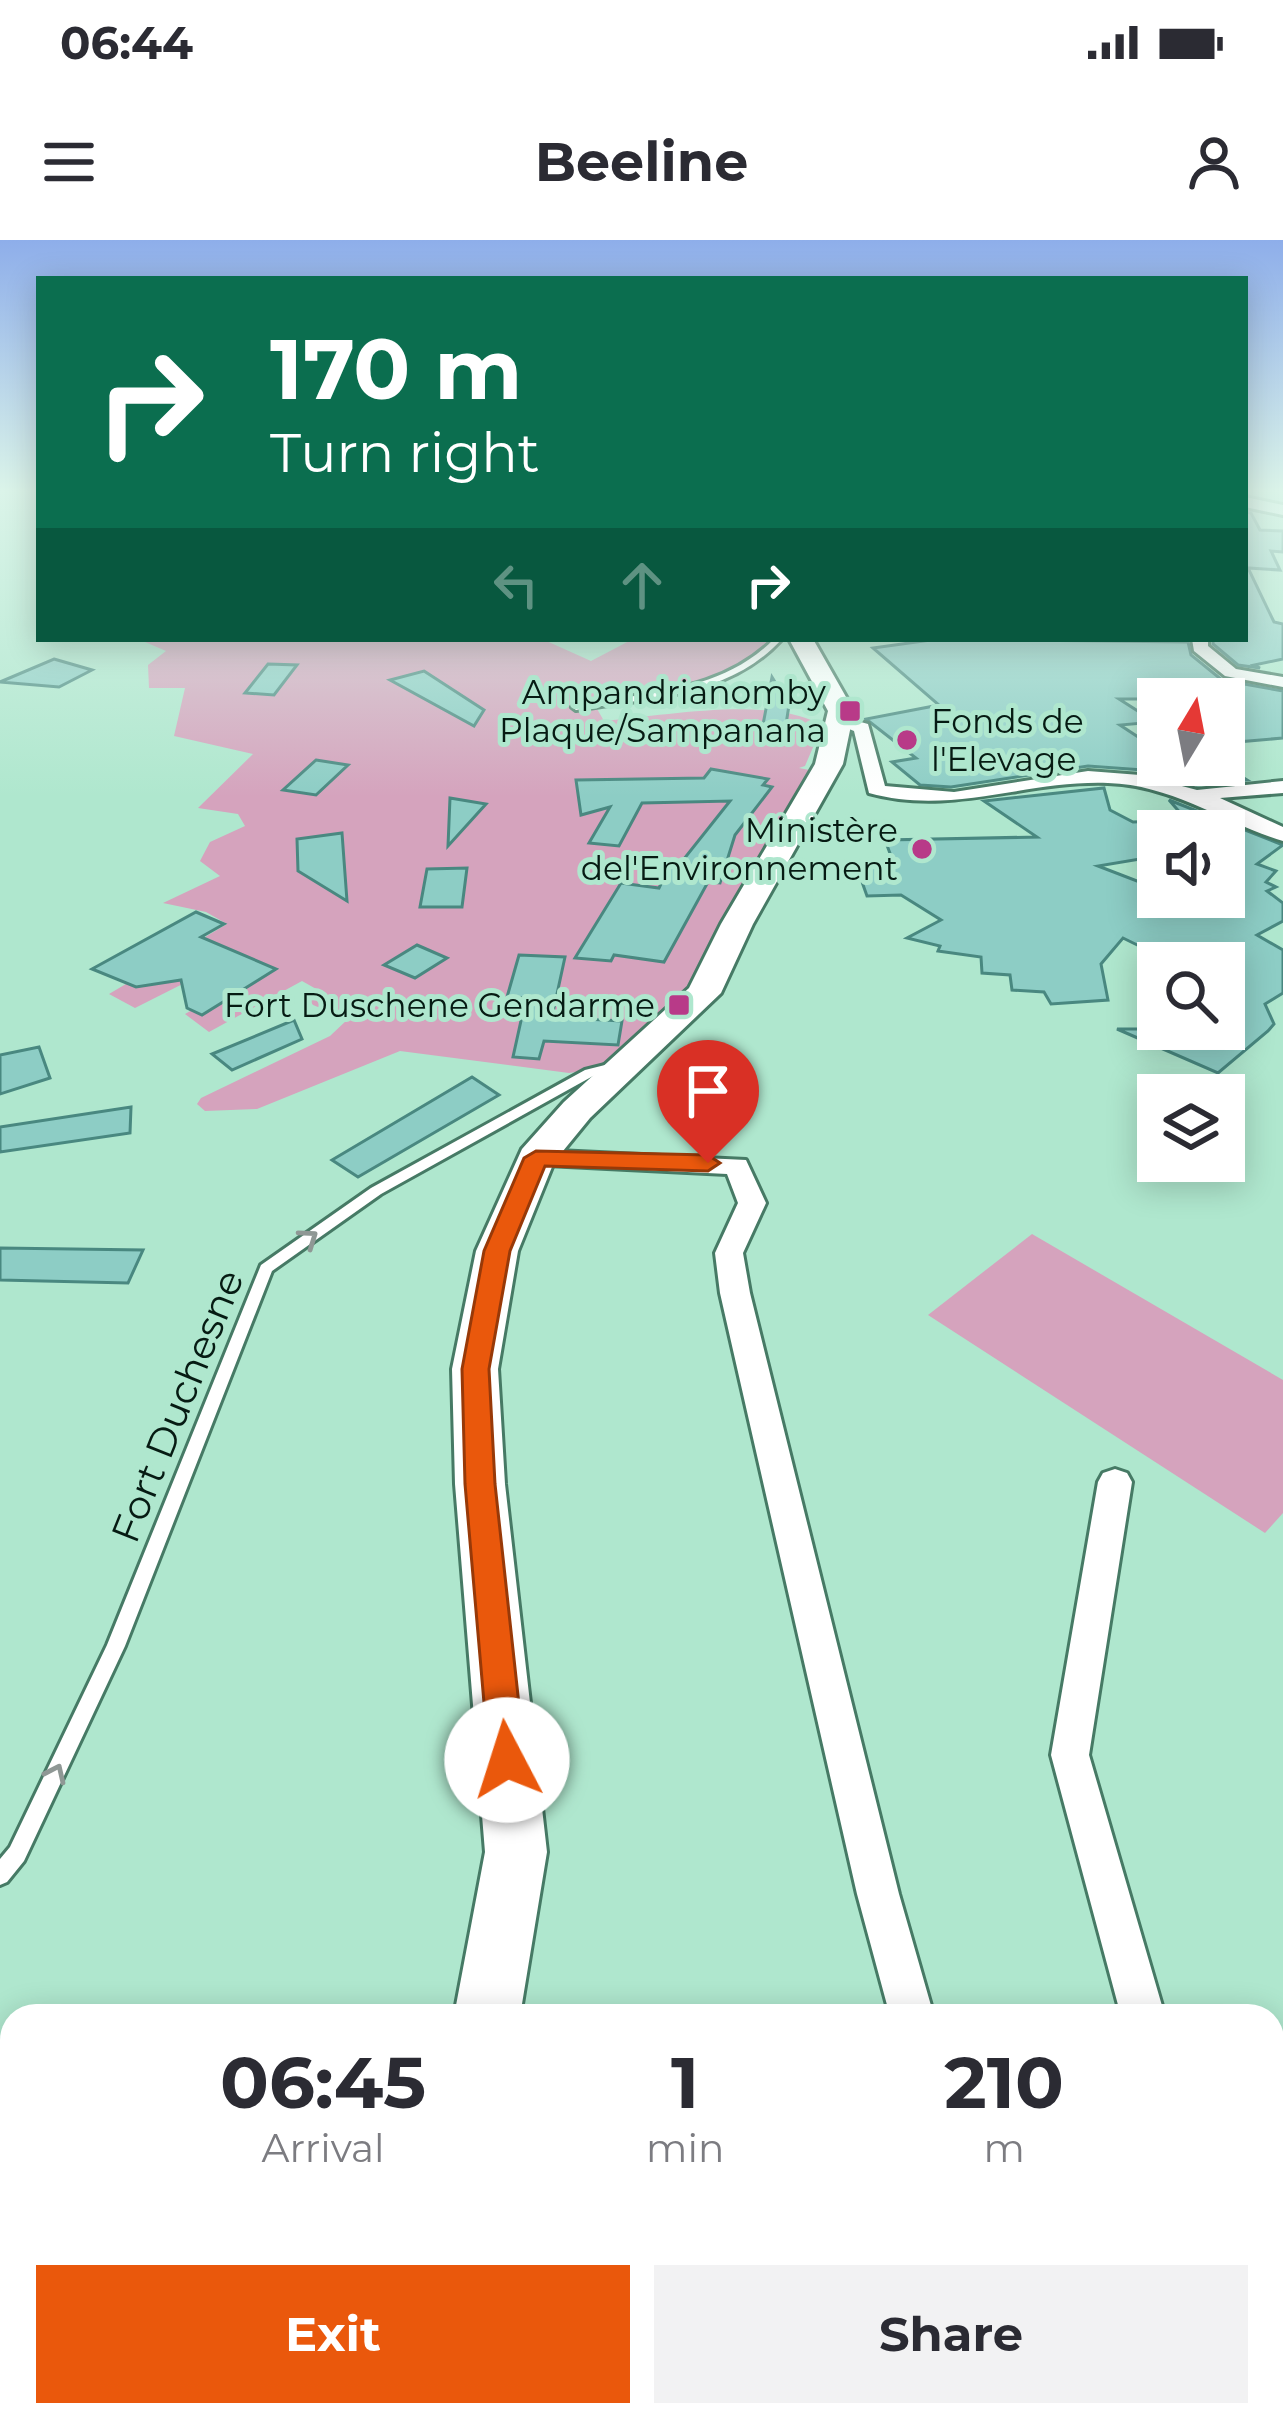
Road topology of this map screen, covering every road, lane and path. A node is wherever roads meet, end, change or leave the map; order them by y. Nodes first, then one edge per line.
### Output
1 (776, 642) edge
2 (803, 642) edge
3 (1200, 642) edge
4 (1283, 682) edge
5 (575, 707) dead end
6 (839, 722) junction
7 (1283, 787) edge
8 (1198, 794) junction
9 (1283, 835) edge
10 (624, 1064) junction
11 (536, 1158) junction
12 (1115, 1483) dead end
13 (0, 1875) edge
14 (489, 2004) edge
15 (909, 2004) edge
16 (1140, 2004) edge

1 - 5 lane
2 - 6 main road
3 - 4 street
6 - 8 street
6 - 10 main road
7 - 8 street
8 - 9 street
10 - 11 main road
13 -> 10 lane, Fort Duchesne
11 - 14 main road
11 - 15 street
12 - 16 street

